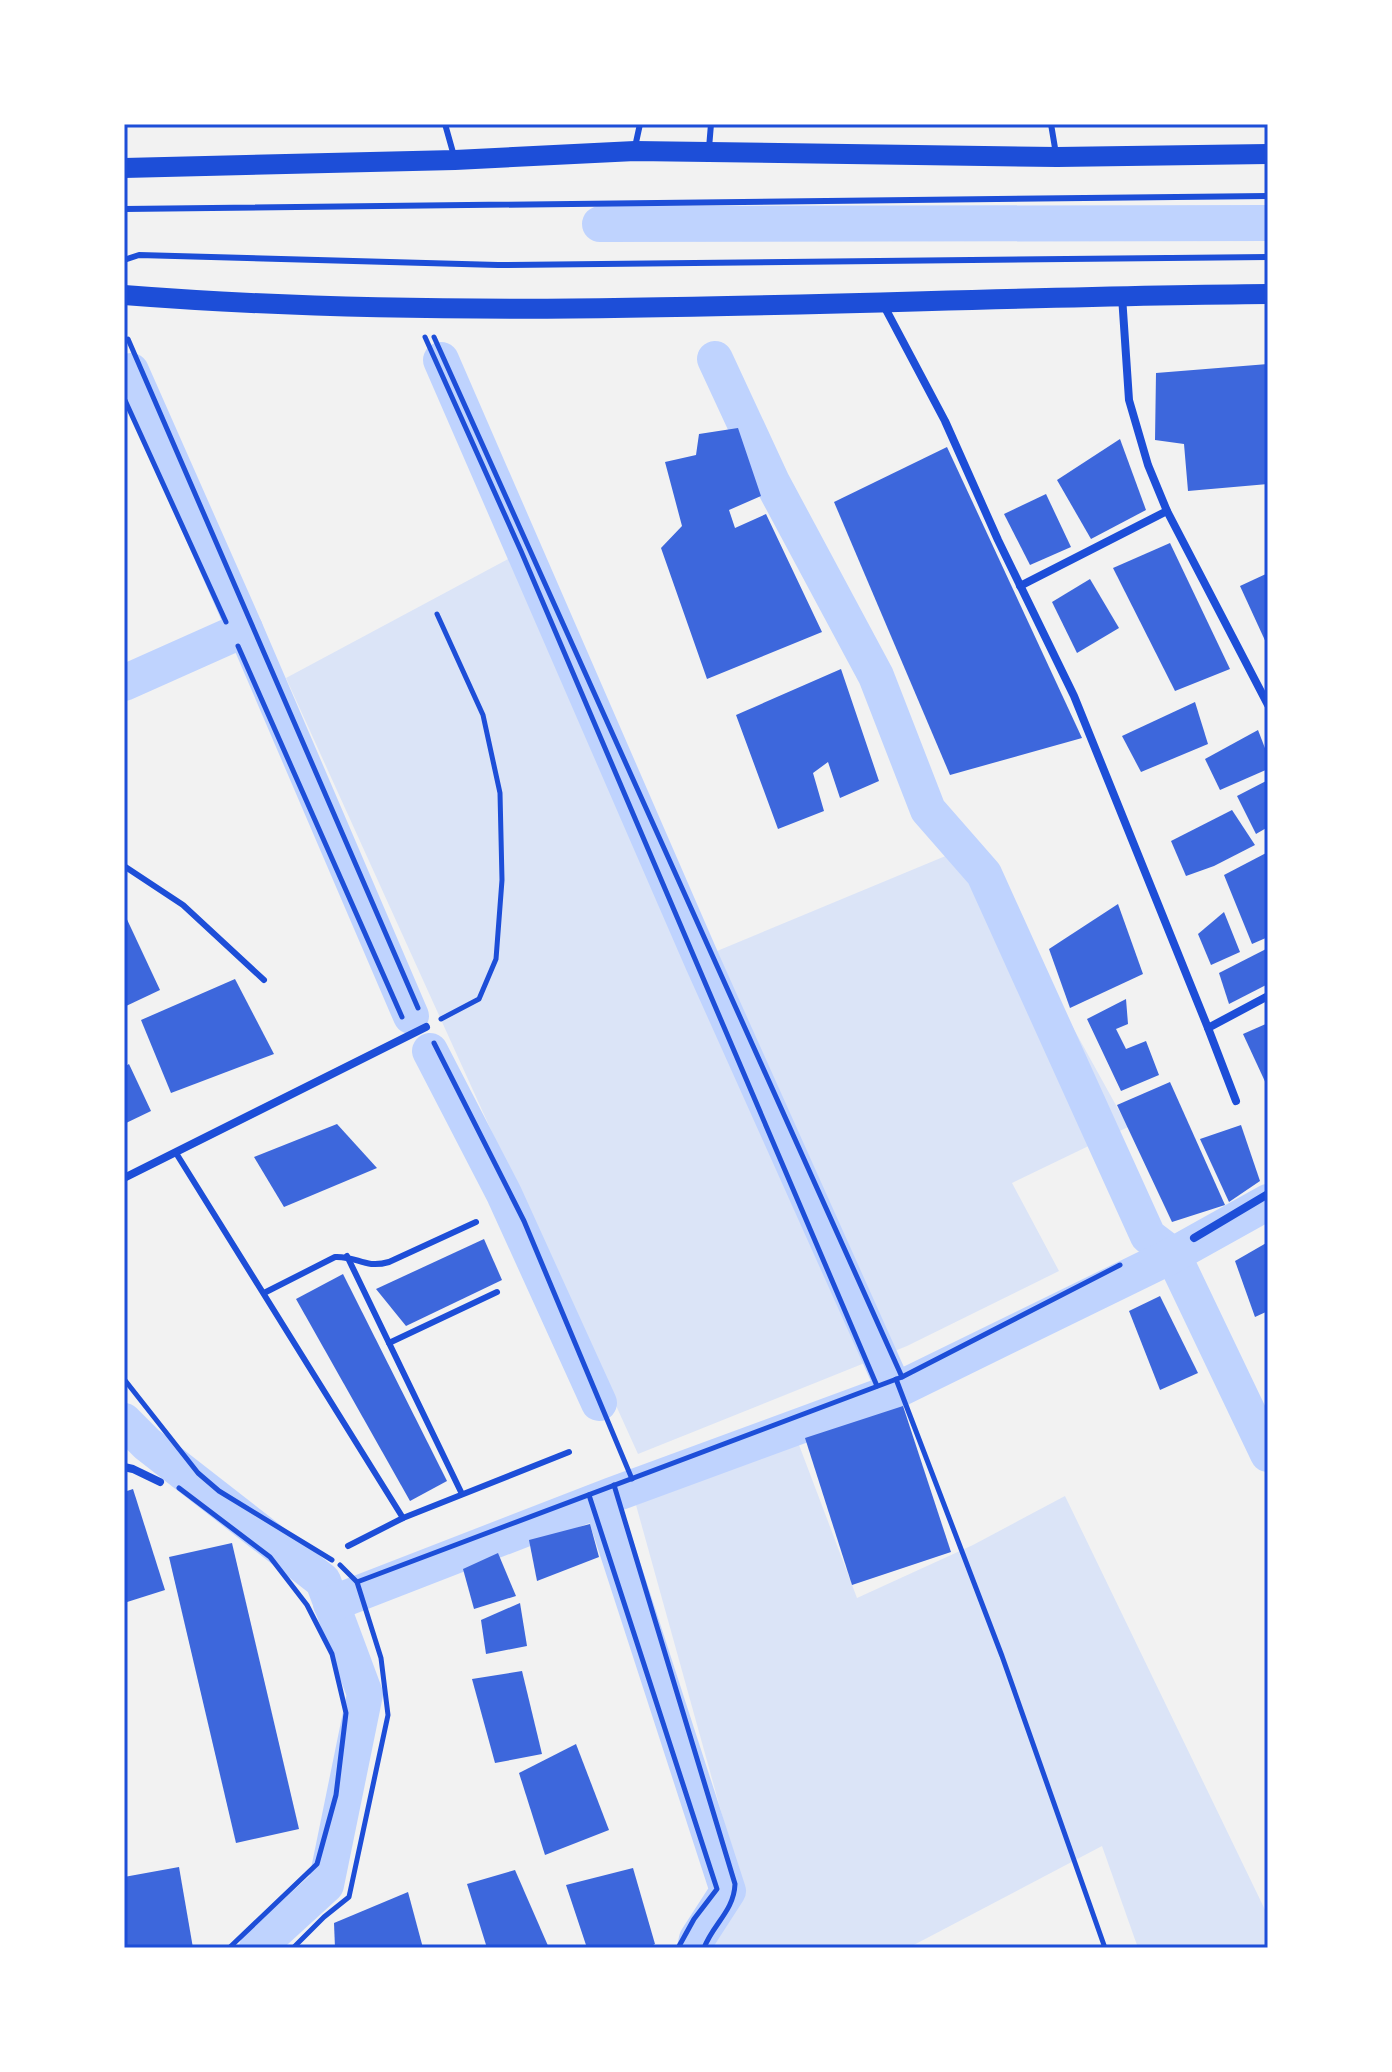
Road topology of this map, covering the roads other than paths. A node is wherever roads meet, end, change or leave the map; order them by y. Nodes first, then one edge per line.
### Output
1 (445, 124) edge
2 (640, 124) edge
3 (711, 124) edge
4 (1051, 124) edge
5 (635, 151) junction
6 (709, 152) junction
7 (1268, 154) edge
8 (1057, 157) junction
9 (455, 160) junction
10 (124, 168) edge
11 (1268, 196) edge
12 (124, 209) edge
13 (1268, 257) edge
14 (124, 260) edge
15 (1268, 294) edge
16 (124, 295) edge
17 (1122, 295) junction
18 (883, 303) junction
19 (1167, 511) junction
20 (1020, 586) junction
21 (1268, 705) edge
22 (124, 866) edge
23 (264, 980) dead end
24 (1268, 996) edge
25 (426, 1027) road end
26 (1208, 1028) junction
27 (1236, 1101) dead end
28 (176, 1153) junction
29 (124, 1178) edge
30 (1268, 1194) edge
31 (476, 1222) dead end
32 (1194, 1238) dead end
33 (347, 1256) junction
34 (497, 1292) dead end
35 (264, 1293) junction
36 (389, 1343) junction
37 (569, 1452) dead end
38 (124, 1467) edge
39 (160, 1482) dead end
40 (462, 1494) junction
41 (403, 1518) junction
42 (348, 1546) dead end

1 - 9 lane
2 - 5 lane
3 - 6 lane
4 - 8 lane
5 - 6 main road
5 - 9 main road
6 - 8 main road
7 - 8 main road
9 - 10 main road
11 - 12 lane
13 - 14 lane
15 - 17 main road
16 - 18 main road
17 - 18 main road
17 - 19 street
18 - 20 street
19 - 20 street
19 - 21 street
20 - 26 street
22 - 23 lane
24 - 26 street
25 - 28 street
26 - 27 street
28 - 29 street
28 - 35 lane
30 - 32 street
31 - 33 lane
33 - 35 lane
33 - 36 lane
34 - 36 lane
35 - 41 lane
36 - 40 lane
37 - 40 lane
38 - 39 street
40 - 41 lane
41 - 42 lane

